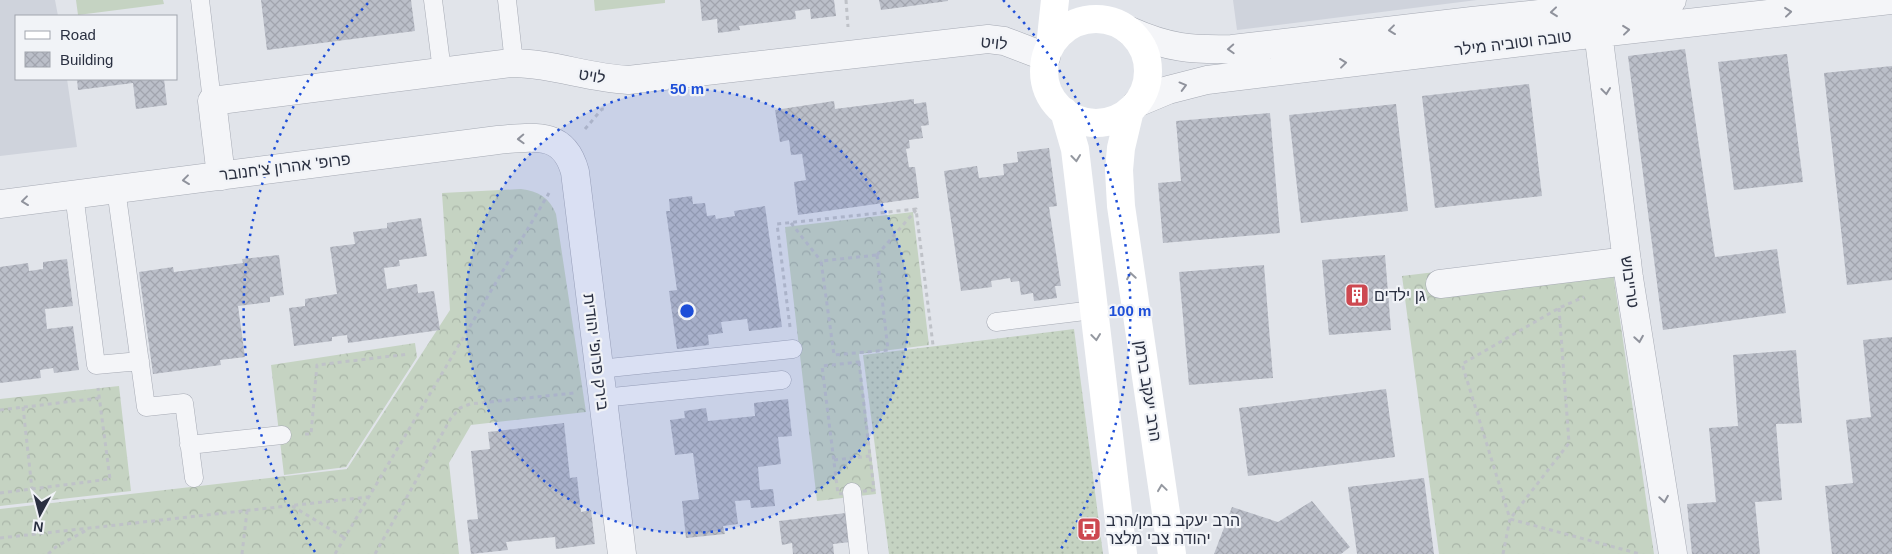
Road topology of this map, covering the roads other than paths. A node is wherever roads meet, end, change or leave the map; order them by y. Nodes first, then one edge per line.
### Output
1 (200, 0) edge
2 (432, 0) edge
3 (507, 0) edge
4 (1055, 0) edge
5 (1672, 0) edge
6 (1892, 0) edge
7 (1114, 17) edge
8 (1597, 20) junction
9 (1048, 52) junction
10 (514, 63) junction
11 (442, 71) junction
12 (212, 101) junction
13 (1134, 107) junction
14 (1064, 111) junction
15 (568, 154) joint
16 (220, 176) junction
17 (116, 189) junction
18 (74, 194) junction
19 (0, 204) edge
20 (1627, 260) junction
21 (1440, 284) dead end
22 (1093, 310) junction
23 (996, 322) dead end
24 (793, 349) road end
25 (140, 361) junction
26 (782, 380) dead end
27 (601, 386) junction
28 (282, 435) road end
29 (189, 445) junction
30 (194, 478) dead end
31 (852, 492) road end
32 (622, 554) edge
33 (859, 554) edge
34 (1122, 554) edge
35 (1172, 554) edge
36 (1673, 554) edge

1 - 12 lane
2 - 11 lane
3 - 10 lane
4 - 9 street
5 - 8 street, טובה וטוביה מילר
8 -> 6 street, טובה וטוביה מילר
8 -> 7 street, טובה וטוביה מילר
7 - 9 street
7 - 13 street
13 -> 8 street, טובה וטוביה מילר
8 -> 20 street, טרייבוש
9 - 10 street, לויט
9 - 14 street
10 - 11 street, לויט
11 - 12 street, לויט
12 - 16 street
13 - 14 street
35 -> 13 street, הרב יעקב ברמן
14 -> 22 street
15 -> 16 street, פרופ' אהרון צ'חנובר
15 - 27 street, בירק פרופ' יהודית
16 -> 17 street, פרופ' אהרון צ'חנובר
17 - 18 street, פרופ' אהרון צ'חנובר
17 - 25 lane
18 -> 19 street, פרופ' אהרון צ'חנובר
18 - 25 lane
20 - 21 street
20 -> 36 street, טרייבוש
22 - 23 lane
22 -> 34 street
24 - 27 lane
25 - 29 lane
26 - 27 lane
27 - 32 street, בירק פרופ' יהודית
28 - 29 lane
29 - 30 lane
31 - 33 lane

